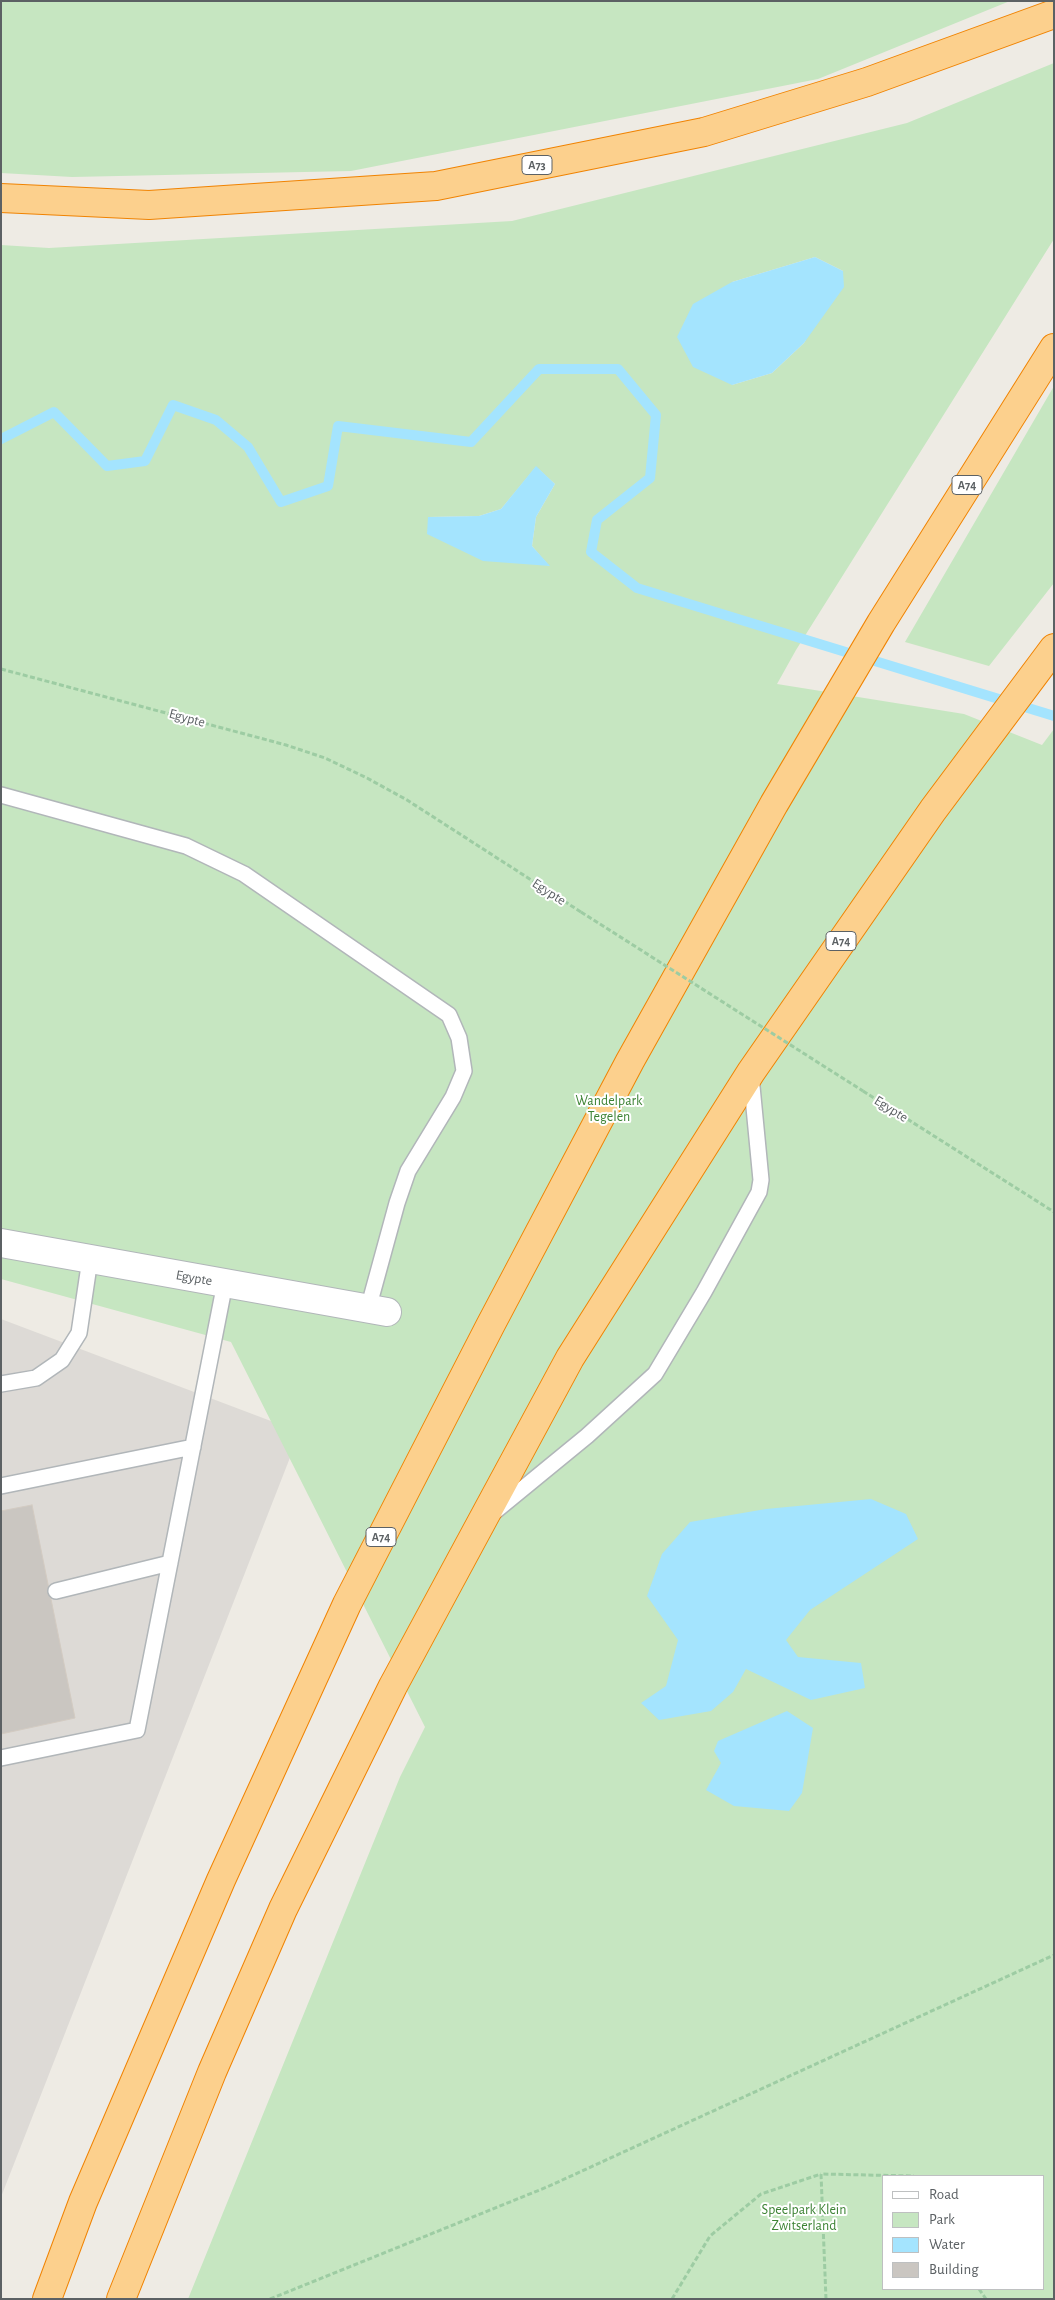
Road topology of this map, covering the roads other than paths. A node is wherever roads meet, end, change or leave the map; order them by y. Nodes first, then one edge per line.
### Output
1 (1054, 14) edge
2 (1, 198) edge
3 (1054, 348) edge
4 (1054, 648) edge
5 (1, 795) edge
6 (751, 1072) junction
7 (1, 1243) edge
8 (90, 1259) junction
9 (226, 1284) junction
10 (377, 1311) joint
11 (1, 1384) edge
12 (193, 1447) junction
13 (1, 1486) edge
14 (478, 1525) junction
15 (170, 1563) junction
16 (56, 1591) dead end
17 (1, 1758) edge
18 (47, 2299) edge
19 (120, 2299) edge

1 - 2 highway, A73
3 - 18 highway, A74
4 - 6 highway, A74
5 - 10 lane
6 - 14 highway, A74
6 - 14 lane, A74
7 - 8 street, Egypte
8 - 9 street, Egypte
8 - 11 lane
9 - 10 street, Egypte
9 - 12 lane
12 - 13 lane
12 - 15 lane
14 - 19 highway, A74
15 - 16 lane
15 - 17 lane

